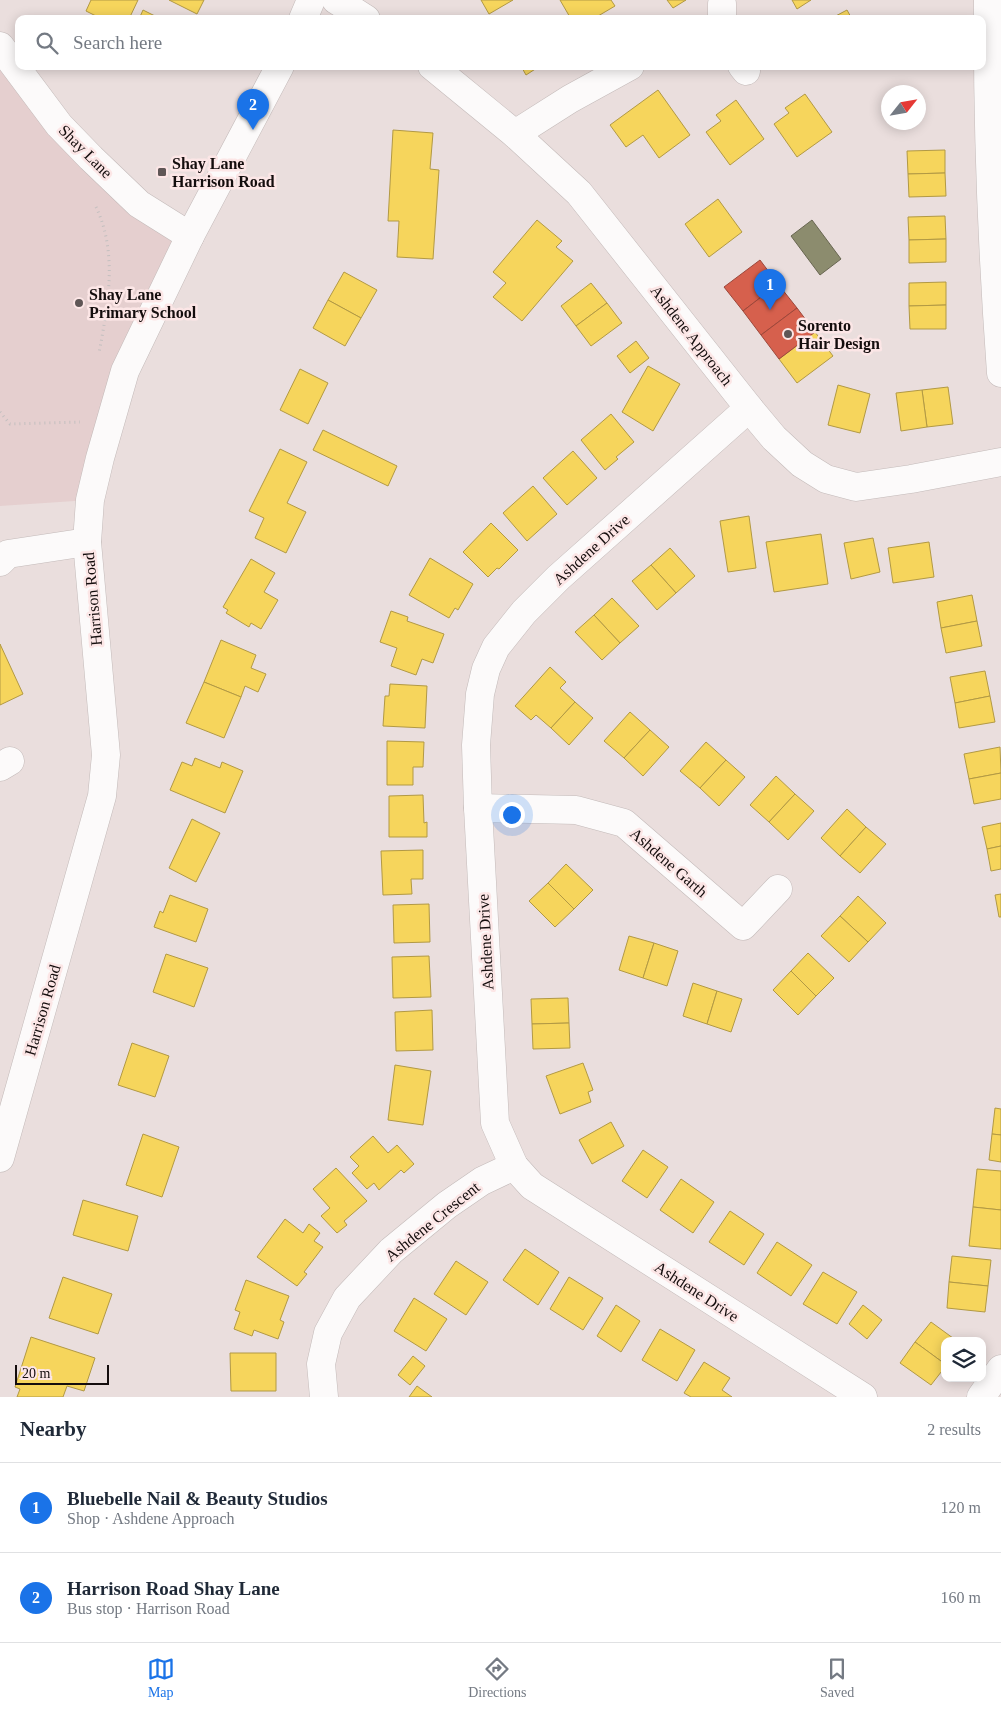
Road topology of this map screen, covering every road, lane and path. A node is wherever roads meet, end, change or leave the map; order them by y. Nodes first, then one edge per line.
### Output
1 (311, 0) edge
2 (336, 0) edge
3 (988, 0) edge
4 (305, 15) edge
5 (360, 15) edge
6 (0, 46) edge
7 (15, 66) edge
8 (18, 70) edge
9 (278, 70) edge
10 (437, 70) edge
11 (623, 70) edge
12 (515, 134) junction
13 (94, 202) dead end
14 (190, 236) junction
15 (125, 371) junction
16 (1001, 373) edge
17 (749, 408) junction
18 (0, 412) edge
19 (111, 421) junction
20 (1001, 462) edge
21 (87, 542) junction
22 (0, 562) edge
23 (478, 808) junction
24 (778, 889) dead end
25 (0, 1158) edge
26 (514, 1166) junction
27 (1001, 1369) edge
28 (324, 1397) edge
29 (863, 1397) edge
30 (981, 1397) edge

1 - 4 street
2 - 5 street
3 - 16 street
6 - 7 street, Shay Lane
8 - 14 street, Shay Lane
9 - 14 street, Harrison Road
10 - 12 street, Ashdene Approach
11 - 12 street
12 - 17 street, Ashdene Approach
13 - 15 path
14 - 15 street, Harrison Road
15 - 19 street, Harrison Road
17 - 20 street, Ashdene Approach
17 - 23 street, Ashdene Drive
18 - 19 path
19 - 21 street, Harrison Road
21 - 22 street
21 - 25 street, Harrison Road
23 - 24 street, Ashdene Garth
23 - 26 street, Ashdene Drive
26 - 28 street, Ashdene Crescent
26 - 29 street, Ashdene Drive
27 - 30 street

